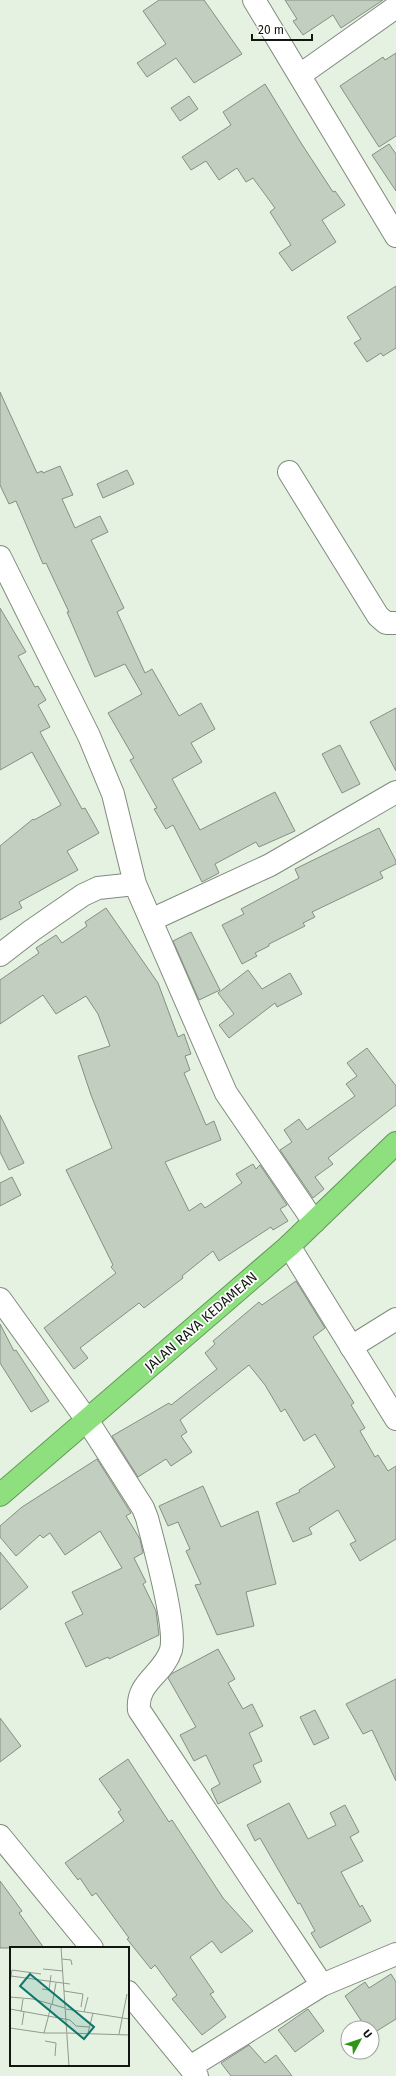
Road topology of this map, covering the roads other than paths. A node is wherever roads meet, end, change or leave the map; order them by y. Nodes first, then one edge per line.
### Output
1 (254, 0) edge
2 (396, 7) edge
3 (300, 75) junction
4 (394, 226) edge
5 (289, 472) dead end
6 (0, 557) edge
7 (396, 623) edge
8 (396, 792) edge
9 (135, 884) junction
10 (151, 920) junction
11 (0, 955) edge
12 (396, 1143) edge
13 (314, 1222) junction
14 (289, 1246) junction
15 (0, 1299) edge
16 (396, 1319) edge
17 (351, 1347) junction
18 (396, 1419) edge
19 (87, 1420) junction
20 (0, 1495) edge
21 (0, 1836) edge
22 (91, 1947) edge
23 (396, 1954) edge
24 (322, 1985) junction
25 (129, 1993) edge
26 (194, 2072) edge

1 - 3 street
2 - 3 street
3 - 4 street
5 - 7 street
6 - 9 street
8 - 10 street
9 - 10 street
9 - 11 street
10 - 13 street
12 - 13 highway, JALAN RAYA KEDAMEAN
13 - 14 highway, JALAN RAYA KEDAMEAN
14 - 17 street
14 - 19 highway, JALAN RAYA KEDAMEAN
15 - 19 street
16 - 17 street
17 - 18 street
19 - 20 highway, JALAN RAYA KEDAMEAN
19 - 24 street
21 - 22 street
23 - 24 street
24 - 26 street
25 - 26 street

